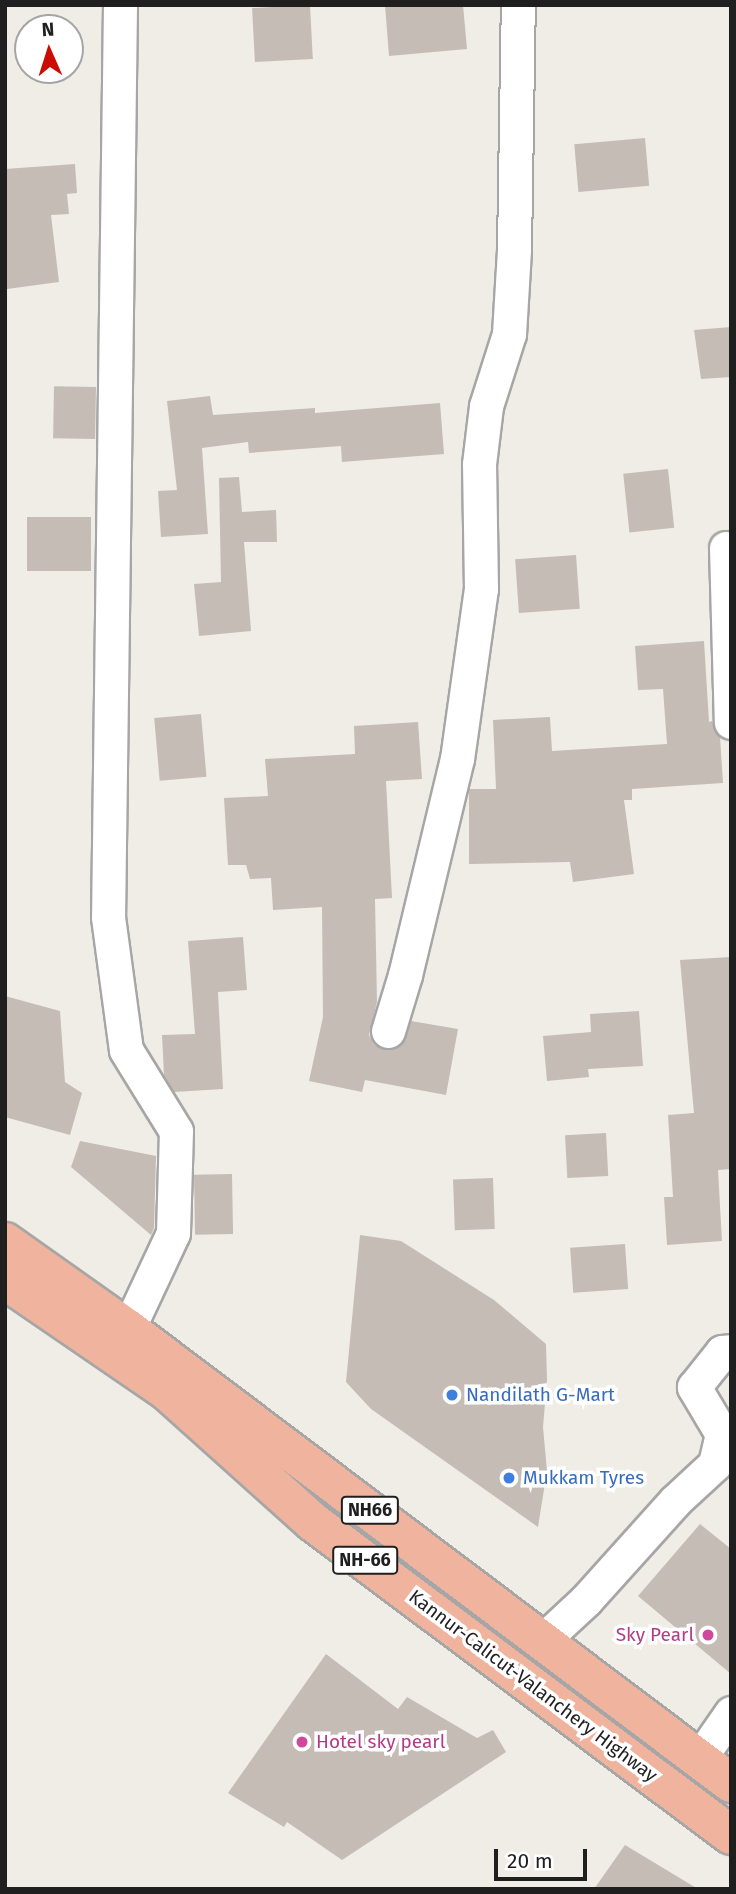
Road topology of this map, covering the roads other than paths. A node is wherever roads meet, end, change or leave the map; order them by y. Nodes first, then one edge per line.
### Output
1 (120, 5) edge
2 (518, 5) edge
3 (726, 548) dead end
4 (731, 722) edge
5 (388, 1031) dead end
6 (5, 1242) edge
7 (5, 1280) edge
8 (128, 1329) junction
9 (731, 1351) edge
10 (543, 1640) junction
11 (731, 1713) edge
12 (699, 1759) junction
13 (731, 1783) edge
14 (731, 1835) edge

1 - 8 street
2 - 5 street
3 - 4 street
6 - 8 highway, NH66
7 - 14 highway, Kannur-Calicut-Valanchery Highway / NH-66
8 - 10 highway, NH66
9 - 10 street
10 - 12 highway, NH66
11 - 12 street
12 - 13 highway, NH66

